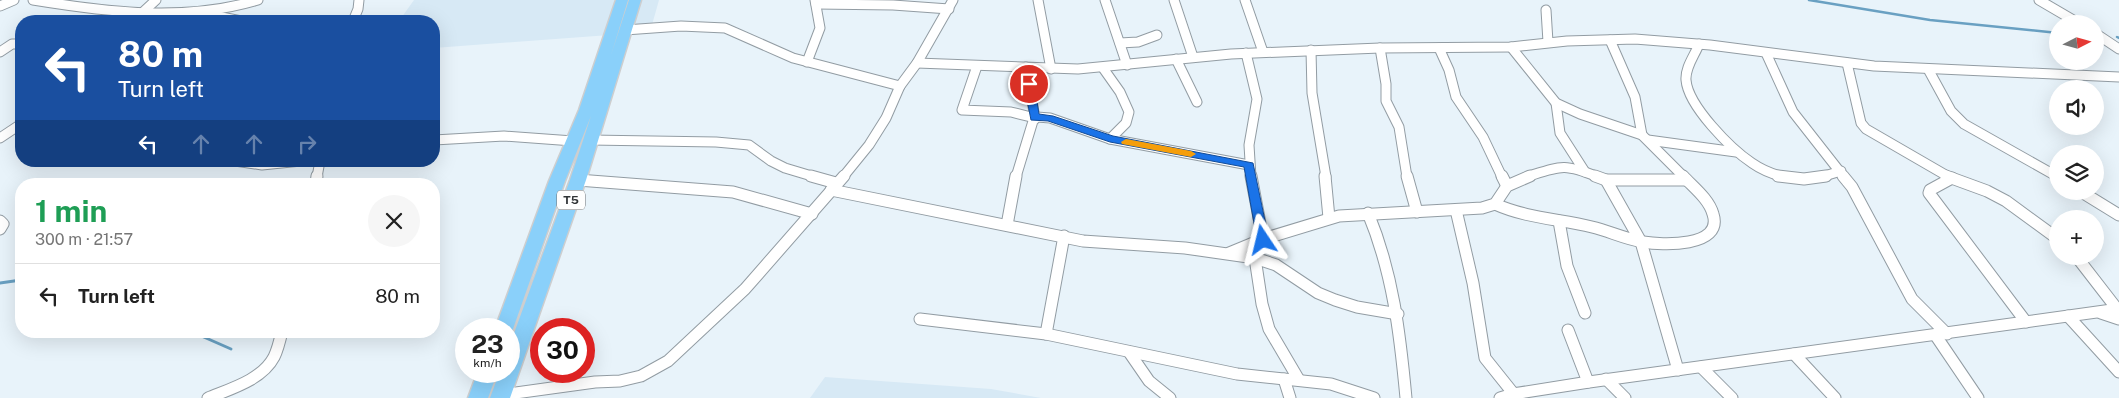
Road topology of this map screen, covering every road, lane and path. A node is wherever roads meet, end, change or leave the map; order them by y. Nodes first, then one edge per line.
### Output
1 (14, 0) edge
2 (32, 0) edge
3 (156, 0) edge
4 (258, 0) edge
5 (359, 0) edge
6 (622, 0) edge
7 (635, 0) edge
8 (1038, 0) edge
9 (1105, 0) edge
10 (1174, 0) edge
11 (1245, 0) edge
12 (2039, 0) edge
13 (815, 2) edge
14 (951, 5) edge
15 (0, 6) edge
16 (1546, 10) dead end
17 (143, 12) junction
18 (196, 12) junction
19 (211, 15) edge
20 (355, 15) edge
21 (2065, 15) edge
22 (625, 30) junction
23 (1157, 35) dead end
24 (2104, 39) edge
25 (1610, 40) junction
26 (1548, 42) junction
27 (1120, 43) junction
28 (0, 44) edge
29 (12, 44) joint
30 (1699, 44) junction
31 (1511, 47) junction
32 (1380, 48) junction
33 (1439, 48) junction
34 (2119, 49) edge
35 (1311, 50) junction
36 (0, 52) edge
37 (1263, 52) junction
38 (1246, 53) junction
39 (1766, 53) junction
40 (1193, 57) junction
41 (1176, 59) junction
42 (807, 62) junction
43 (917, 63) junction
44 (1847, 63) junction
45 (1127, 65) junction
46 (977, 66) junction
47 (1026, 67) junction
48 (1103, 68) junction
49 (1051, 69) junction
50 (1928, 69) junction
51 (2119, 77) edge
52 (900, 86) junction
53 (1197, 102) dead end
54 (1556, 103) junction
55 (1035, 118) junction
56 (15, 128) edge
57 (1645, 137) junction
58 (0, 138) edge
59 (1110, 139) junction
60 (440, 140) edge
61 (590, 140) junction
62 (573, 141) junction
63 (1736, 152) junction
64 (1249, 165) junction
65 (1841, 171) junction
66 (1586, 172) junction
67 (2049, 172) edge
68 (1952, 178) junction
69 (578, 180) junction
70 (1606, 180) junction
71 (1686, 180) junction
72 (1507, 186) junction
73 (834, 187) junction
74 (2095, 200) edge
75 (1496, 204) junction
76 (1456, 210) junction
77 (1417, 212) junction
78 (1368, 213) junction
79 (812, 214) junction
80 (2119, 215) edge
81 (1329, 218) junction
82 (0, 221) edge
83 (1559, 221) junction
84 (1007, 224) junction
85 (0, 229) edge
86 (2049, 232) edge
87 (1064, 236) junction
88 (1263, 240) junction
89 (1642, 242) junction
90 (1228, 253) junction
91 (1255, 258) junction
92 (2083, 265) edge
93 (2118, 312) edge
94 (1585, 313) dead end
95 (1398, 314) junction
96 (2068, 316) junction
97 (508, 318) edge
98 (920, 319) dead end
99 (2026, 322) junction
100 (1568, 330) dead end
101 (1046, 334) junction
102 (1942, 335) junction
103 (280, 338) edge
104 (1128, 352) junction
105 (1794, 354) junction
106 (1701, 367) junction
107 (1678, 370) junction
108 (2119, 372) edge
109 (1284, 379) junction
110 (1606, 379) junction
111 (1299, 380) junction
112 (1588, 382) junction
113 (484, 383) edge
114 (500, 396) edge
115 (1515, 396) edge
116 (208, 398) edge
117 (478, 398) edge
118 (1170, 398) edge
119 (1290, 398) edge
120 (1374, 398) edge
121 (1406, 398) edge
122 (1500, 398) edge
123 (1625, 398) edge
124 (1732, 398) edge
125 (1835, 398) edge
126 (1978, 398) edge

1 - 15 street
2 - 17 street
3 - 17 street
4 - 18 street
5 - 20 street
6 - 62 highway, T5
7 - 22 highway, T5
8 - 49 street
9 - 27 street
10 - 40 street
11 - 37 street
12 - 21 street
13 - 14 street
13 - 42 street
14 - 43 street
16 - 26 street
17 - 18 street
18 - 19 street
22 - 42 street
22 - 61 highway, T5
23 - 27 street
24 - 34 street
25 - 26 street
25 - 30 street
25 - 57 street
26 - 31 street
27 - 45 street
28 - 29 street
29 - 36 street
30 - 39 street
30 - 63 street
31 - 33 street
31 - 54 street
32 - 33 street
32 - 35 street
32 - 77 street
33 - 72 street
35 - 37 street
35 - 81 street
37 - 38 street
38 - 40 street
38 - 64 street
39 - 44 street
39 - 65 street
40 - 41 street
41 - 45 street
41 - 53 street
42 - 52 street
43 - 46 street
43 - 52 street
44 - 50 street
44 - 68 street
45 - 48 street
46 - 47 street
46 - 55 street
47 - 49 street
47 - 55 street
48 - 49 street
48 - 59 street
50 - 51 street
50 - 67 street
52 - 73 street
54 - 57 street
54 - 66 street
55 - 59 street
55 - 84 street
56 - 58 street
57 - 63 street
57 - 71 street
59 - 64 street
60 - 62 street
61 - 69 highway, T5
61 - 73 street
62 - 97 highway, T5
63 - 65 street
64 - 88 street
65 - 102 street
66 - 70 street
66 - 72 street
68 - 86 street
68 - 99 street
69 - 79 street
69 - 114 highway, T5
70 - 71 street
70 - 89 street
71 - 89 street
72 - 75 street
73 - 79 street
73 - 84 street
74 - 80 street
75 - 76 street
75 - 83 street
76 - 77 street
76 - 115 street
77 - 78 street
78 - 81 street
78 - 95 street
79 - 114 street
81 - 88 street
82 - 85 street
83 - 89 street
83 - 94 street
84 - 87 street
87 - 90 street
87 - 101 street
88 - 90 street
89 - 107 street
90 - 91 street
91 - 95 street
91 - 111 street
92 - 93 street
93 - 96 street
95 - 121 street
96 - 99 street
96 - 108 street
98 - 101 street
99 - 102 street
100 - 112 street
101 - 104 street
102 - 105 street
102 - 126 street
103 - 116 street
104 - 109 street
104 - 118 street
105 - 106 street
105 - 125 street
106 - 107 street
106 - 124 street
107 - 110 street
109 - 111 street
109 - 119 street
110 - 112 street
110 - 123 street
111 - 120 street
112 - 115 street
113 - 117 highway
115 - 122 street

